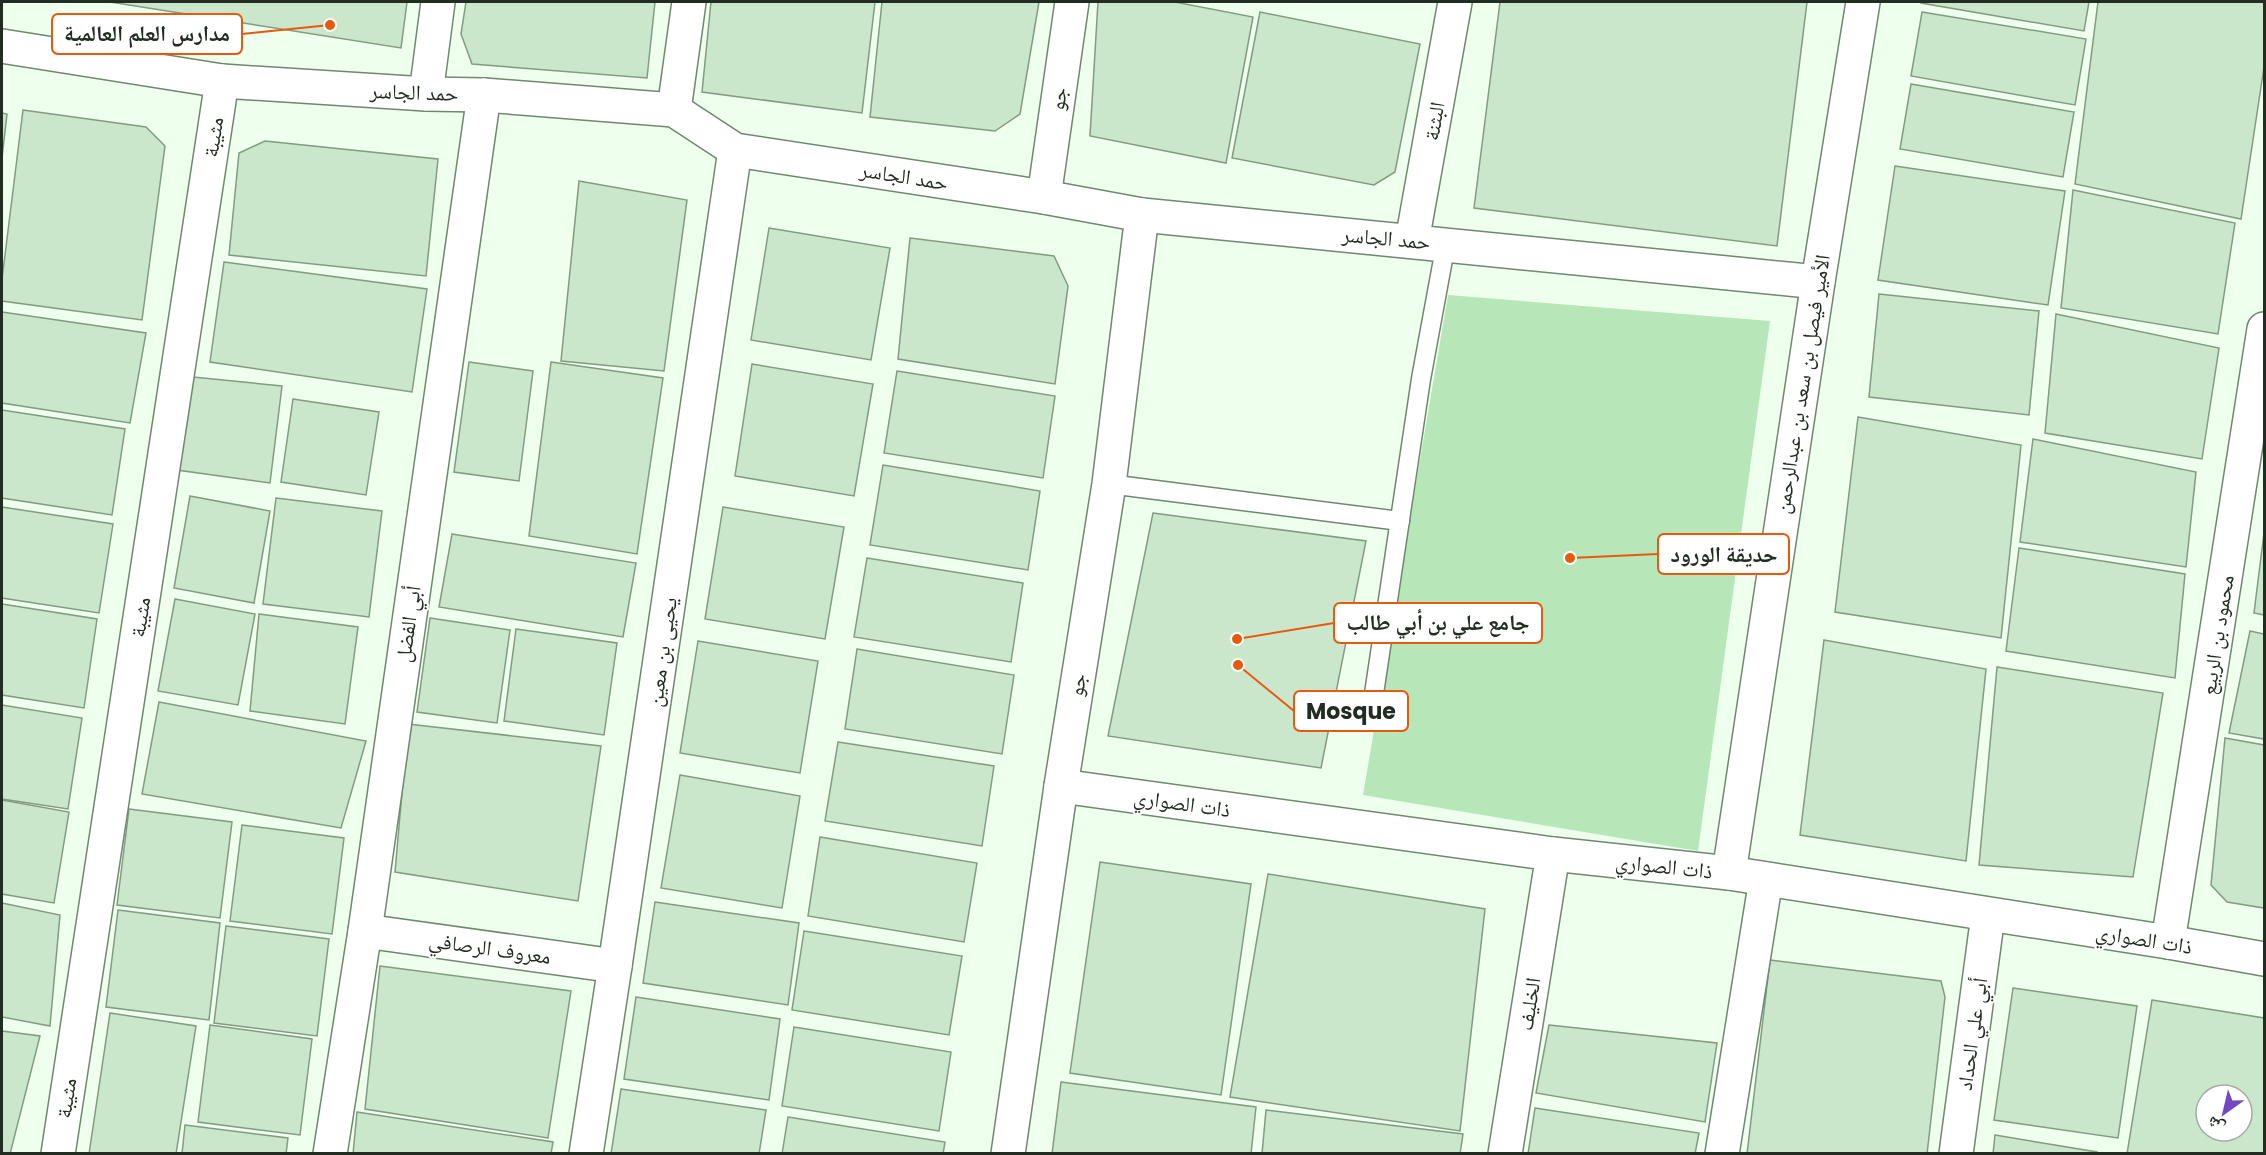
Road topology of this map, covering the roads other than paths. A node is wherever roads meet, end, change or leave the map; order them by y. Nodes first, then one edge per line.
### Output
1 (438, 2) edge
2 (689, 2) edge
3 (1072, 2) edge
4 (1455, 2) edge
5 (1863, 2) edge
6 (2, 46) edge
7 (222, 81) junction
8 (426, 94) junction
9 (484, 94) junction
10 (674, 110) junction
11 (735, 150) junction
12 (1044, 197) junction
13 (1142, 215) junction
14 (1412, 241) junction
15 (1446, 243) junction
16 (1818, 282) junction
17 (2265, 329) edge
18 (1108, 484) junction
19 (1400, 521) junction
20 (1372, 707) dead end
21 (1061, 786) junction
22 (1553, 854) junction
23 (1729, 873) junction
24 (1766, 879) junction
25 (1988, 915) junction
26 (365, 931) junction
27 (2168, 942) junction
28 (2265, 959) edge
29 (615, 966) junction
30 (58, 1154) edge
31 (330, 1154) edge
32 (586, 1154) edge
33 (1008, 1154) edge
34 (1505, 1154) edge
35 (1722, 1154) edge
36 (1956, 1154) edge

1 - 8 street
2 - 10 street
3 - 12 street, جو
4 - 14 street, البثنة
5 - 16 street, الأمير فيصل بن سعد بن عبدالرحمن
6 - 7 street, حمد الجاسر
7 - 8 street, حمد الجاسر
7 - 30 street, مثيبة
8 - 9 street, حمد الجاسر
9 - 10 street, حمد الجاسر
9 - 26 street, أبي الفضل
10 - 11 street, حمد الجاسر
11 - 12 street, حمد الجاسر
11 - 29 street, يحيى بن معين
12 - 13 street, حمد الجاسر
13 - 14 street, حمد الجاسر
13 - 18 street, جو
14 - 15 street, حمد الجاسر
15 - 16 street, حمد الجاسر
15 - 19 lane
16 - 23 street, الأمير فيصل بن سعد بن عبدالرحمن
17 - 27 street, محمود بن الربيع
18 - 19 lane
18 - 21 street, جو
19 - 20 lane
21 - 22 street, ذات الصواري
21 - 33 street, جو
22 - 23 street, ذات الصواري
22 - 34 street, الخليف
23 - 24 street, ذات الصواري
24 - 25 street, ذات الصواري
24 - 35 street
25 - 27 street, ذات الصواري
25 - 36 street, أبي علي الحداد
26 - 29 street, معروف الرصافي
26 - 31 street, أبي الفضل
27 - 28 street, ذات الصواري
29 - 32 street, يحيى بن معين

